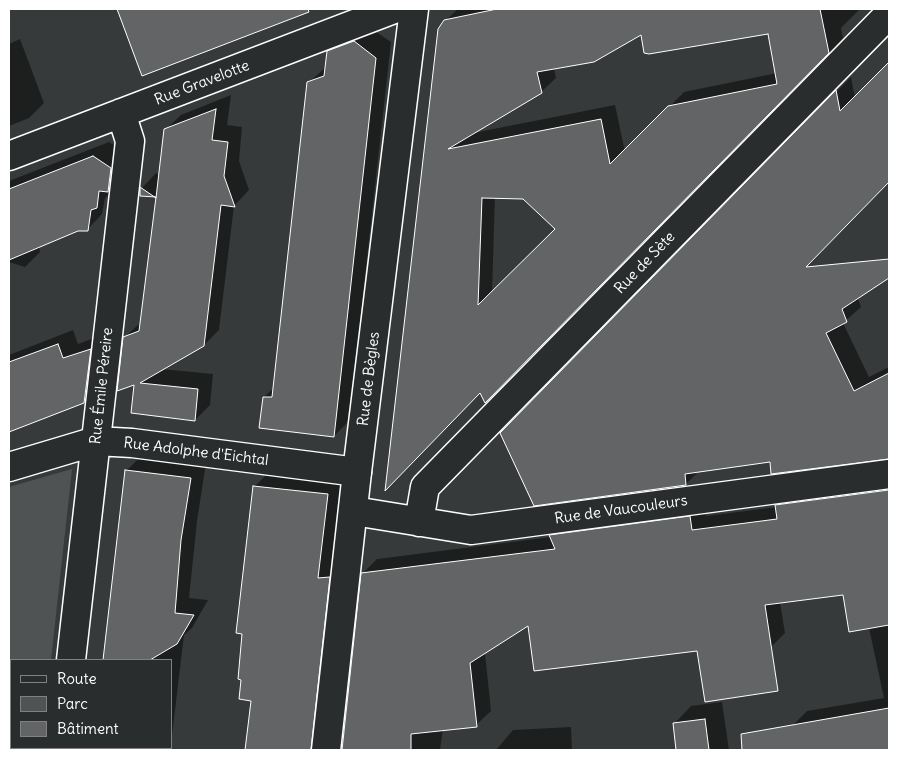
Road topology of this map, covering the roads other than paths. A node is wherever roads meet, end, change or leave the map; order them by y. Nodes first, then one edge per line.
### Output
1 (394, 9) edge
2 (414, 9) edge
3 (889, 14) edge
4 (121, 114) junction
5 (9, 156) edge
6 (96, 441) junction
7 (9, 467) edge
8 (357, 472) junction
9 (889, 474) edge
10 (354, 511) junction
11 (419, 522) junction
12 (71, 659) edge
13 (326, 750) edge

1 - 4 street, Rue Gravelotte
2 - 8 street, Rue de Bègles
3 - 11 street, Rue de Sète
4 - 5 street, Rue Gravelotte
4 - 6 street, Rue Émile Péreire
6 - 7 street, Rue Adolphe d'Eichtal
6 - 8 street, Rue Adolphe d'Eichtal
6 - 12 street, Rue Émile Péreire
8 - 10 street, Rue de Bègles
9 - 11 street, Rue de Vaucouleurs
10 - 11 street, Rue de Vaucouleurs
10 - 13 street, Rue de Bègles

